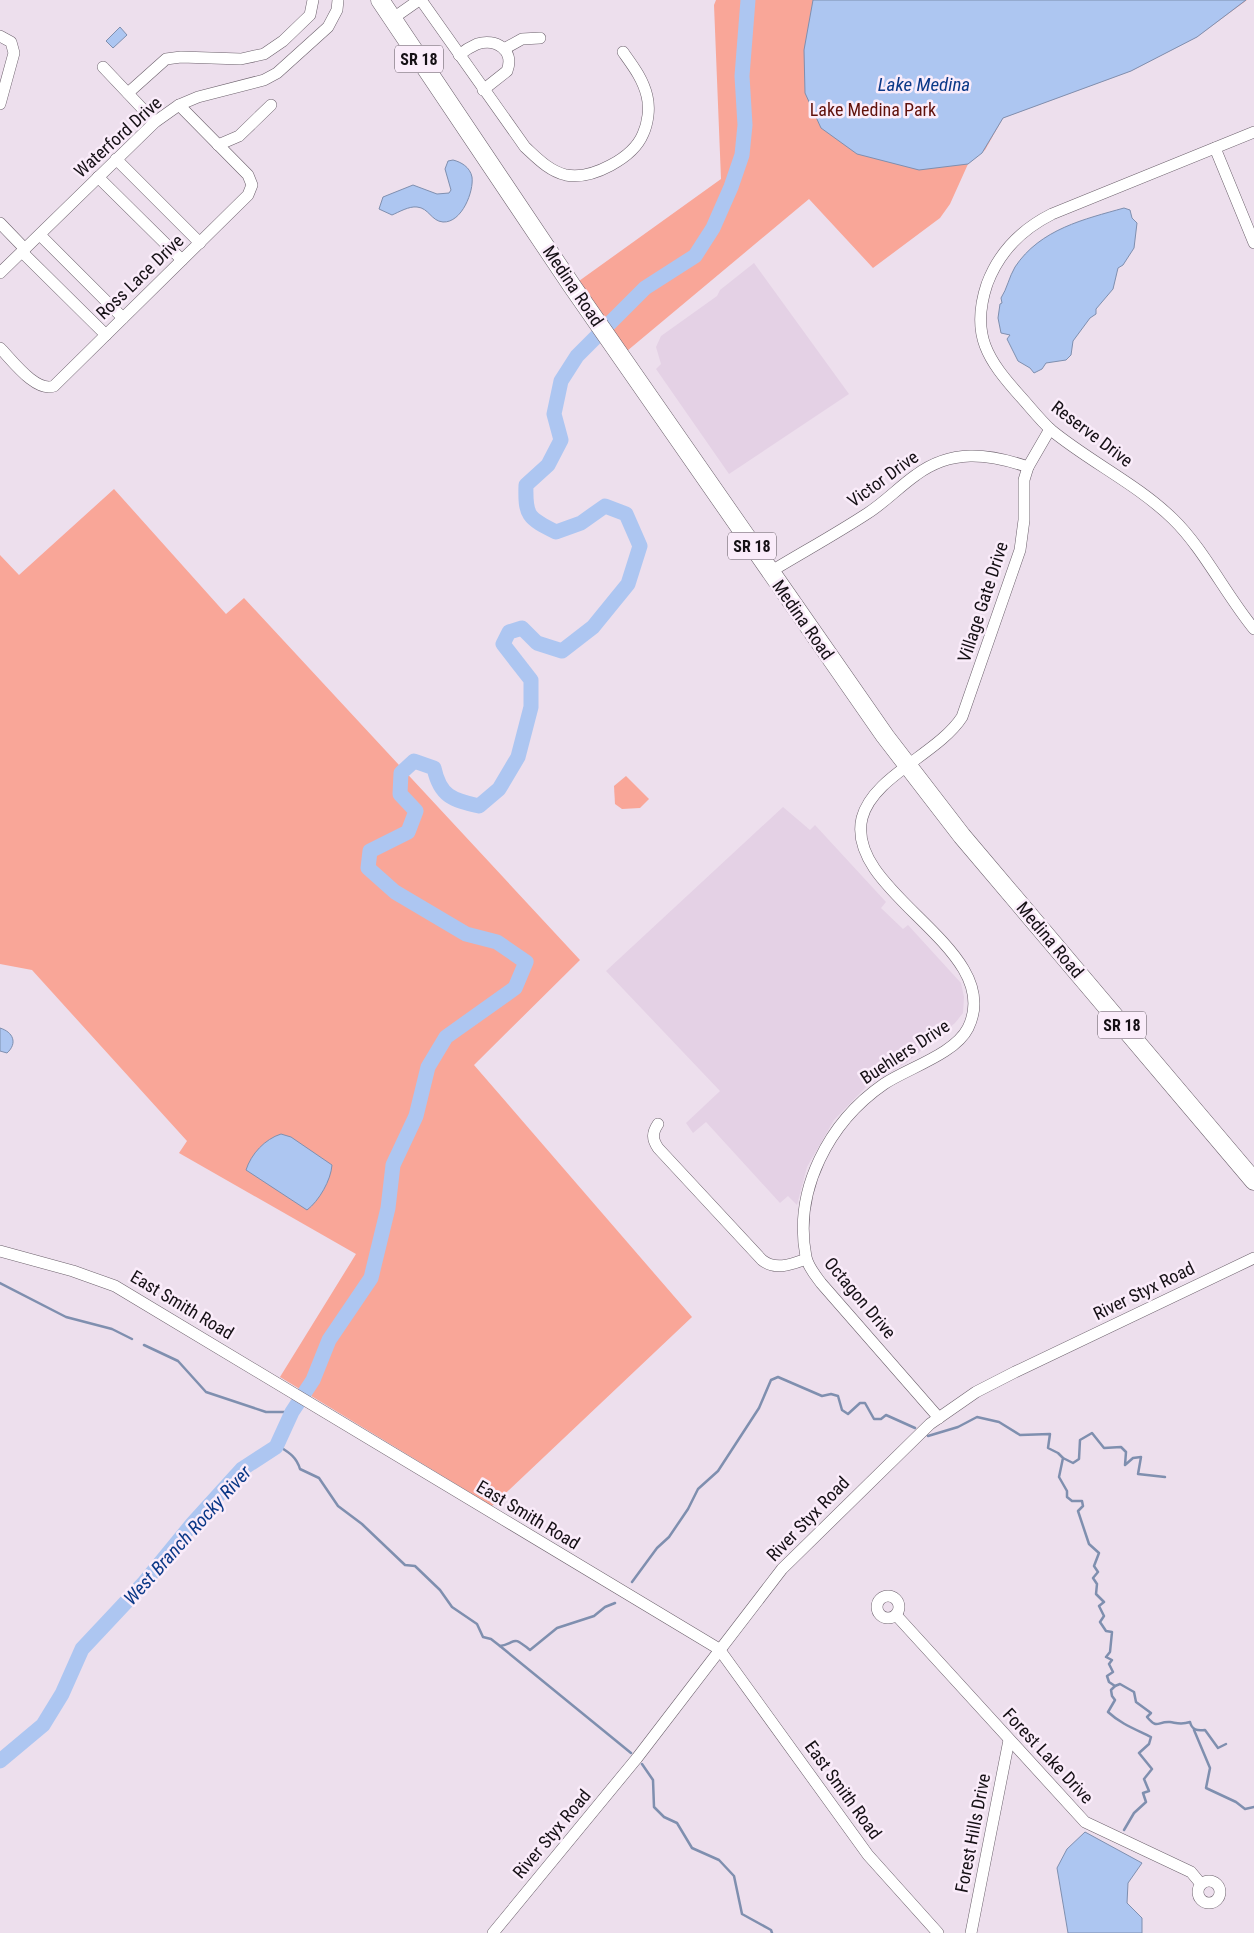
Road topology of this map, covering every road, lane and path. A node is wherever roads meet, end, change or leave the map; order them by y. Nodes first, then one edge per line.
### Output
1 (314, 0) edge
2 (338, 0) edge
3 (380, 0) edge
4 (420, 0) edge
5 (392, 19) junction
6 (0, 36) edge
7 (540, 38) dead end
8 (504, 49) junction
9 (623, 52) dead end
10 (459, 55) junction
11 (103, 67) dead end
12 (483, 90) junction
13 (128, 93) junction
14 (0, 104) edge
15 (180, 105) junction
16 (271, 105) dead end
17 (155, 122) junction
18 (1254, 132) edge
19 (218, 145) junction
20 (1215, 148) junction
21 (116, 159) junction
22 (98, 177) junction
23 (0, 223) edge
24 (40, 234) junction
25 (200, 243) junction
26 (1254, 243) edge
27 (24, 250) junction
28 (182, 260) junction
29 (0, 273) edge
30 (123, 318) junction
31 (106, 335) junction
32 (0, 348) edge
33 (1050, 429) junction
34 (1028, 467) junction
35 (770, 572) junction
36 (1254, 629) edge
37 (908, 766) junction
38 (658, 1124) dead end
39 (1254, 1181) edge
40 (0, 1251) edge
41 (1254, 1258) edge
42 (806, 1259) junction
43 (939, 1418) junction
44 (896, 1615) dead end
45 (719, 1649) junction
46 (1009, 1740) junction
47 (1201, 1884) dead end
48 (493, 1933) edge
49 (938, 1933) edge
50 (971, 1933) edge

1 - 13 street
2 - 15 street, Waterford Drive
3 - 5 highway, Medina Road / SR 18
4 - 5 street
4 - 10 street
5 - 35 highway, Medina Road / SR 18
6 - 14 street
7 - 8 street
8 - 10 street
8 - 12 street
9 - 12 street
10 - 12 street
11 - 13 street
13 - 17 street
15 - 17 street, Waterford Drive
15 - 19 street
16 - 19 street
17 - 21 street, Waterford Drive
18 - 20 street, Reserve Drive
19 - 25 street, Ross Lace Drive
20 - 26 street
20 - 33 street, Reserve Drive
21 - 22 street, Waterford Drive
21 - 25 street
22 - 24 street, Waterford Drive
22 - 28 street
23 - 27 street
24 - 27 street, Waterford Drive
24 - 30 street
25 - 28 street, Ross Lace Drive
27 - 29 street, Waterford Drive
27 - 31 street
28 - 30 street, Ross Lace Drive
30 - 31 street, Ross Lace Drive
31 - 32 street, Ross Lace Drive
33 - 34 street, Village Gate Drive
33 - 36 street, Reserve Drive
34 - 35 street, Victor Drive
34 - 37 street, Village Gate Drive
35 - 37 highway, Medina Road / SR 18
37 - 39 highway, Medina Road / SR 18
37 - 42 street, Buehlers Drive
38 - 42 street, Octagon Drive
40 - 45 street, East Smith Road
41 - 43 street, River Styx Road
42 - 43 street, Octagon Drive
43 - 45 street, River Styx Road
44 - 46 street, Forest Lake Drive
45 - 48 street, River Styx Road
45 - 49 street, East Smith Road
46 - 47 street, Forest Lake Drive
46 - 50 street, Forest Hills Drive

